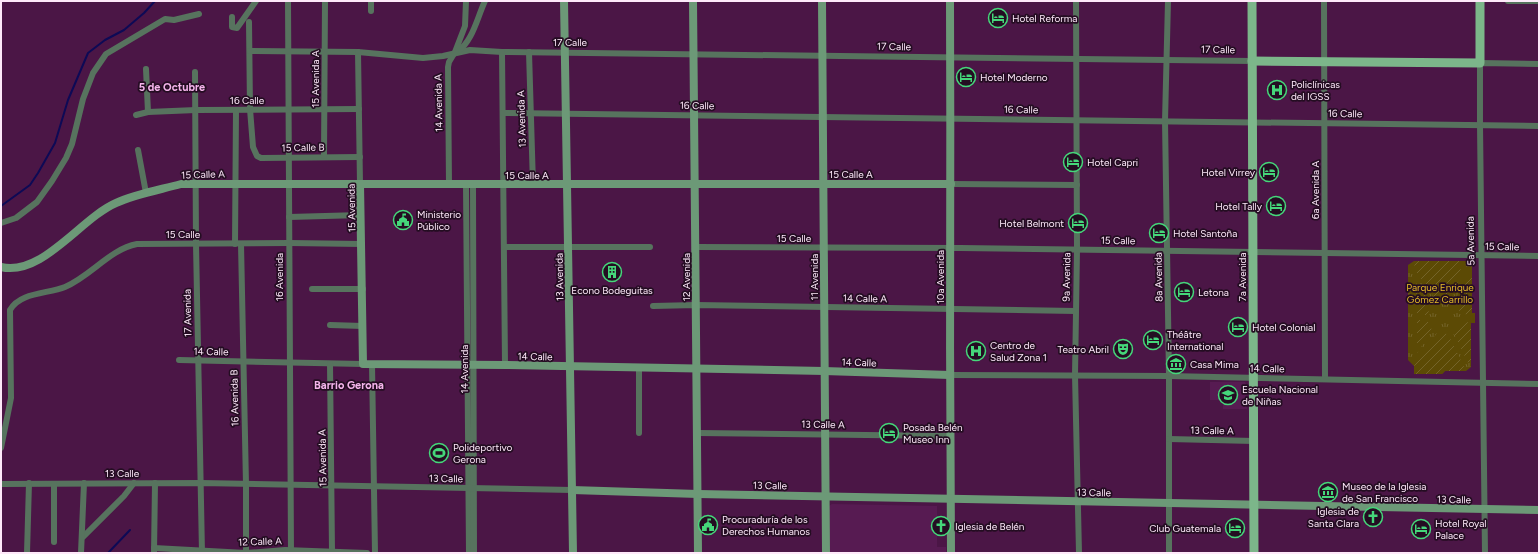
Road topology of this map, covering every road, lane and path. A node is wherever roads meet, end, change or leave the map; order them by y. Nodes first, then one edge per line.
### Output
1 (256, 1) edge
2 (288, 1) edge
3 (325, 1) edge
4 (371, 1) edge
5 (466, 1) edge
6 (485, 1) edge
7 (564, 1) edge
8 (693, 1) edge
9 (822, 1) edge
10 (950, 1) edge
11 (1076, 1) edge
12 (1168, 1) edge
13 (1252, 1) edge
14 (1324, 1) edge
15 (1480, 1) edge
16 (1508, 1) edge
17 (1539, 1) edge
18 (371, 11) dead end
19 (199, 14) dead end
20 (232, 17) dead end
21 (249, 22) dead end
22 (250, 51) junction
23 (288, 52) junction
24 (325, 52) junction
25 (358, 52) junction
26 (502, 52) junction
27 (529, 52) junction
28 (455, 53) junction
29 (565, 53) junction
30 (694, 54) junction
31 (822, 56) junction
32 (950, 57) junction
33 (1076, 59) junction
34 (1167, 60) junction
35 (1252, 60) junction
36 (1325, 61) junction
37 (1480, 63) junction
38 (1539, 64) edge
39 (146, 69) dead end
40 (195, 72) dead end
41 (250, 109) junction
42 (359, 109) junction
43 (196, 110) junction
44 (236, 110) junction
45 (288, 110) junction
46 (324, 110) junction
47 (148, 112) junction
48 (503, 113) junction
49 (531, 113) junction
50 (566, 114) junction
51 (136, 115) dead end
52 (694, 115) junction
53 (823, 116) junction
54 (951, 118) junction
55 (1076, 120) junction
56 (1165, 121) junction
57 (1252, 122) junction
58 (1325, 123) junction
59 (1480, 125) junction
60 (1539, 126) edge
61 (138, 150) dead end
62 (324, 156) junction
63 (289, 157) junction
64 (360, 157) junction
65 (196, 183) junction
66 (236, 183) junction
67 (289, 184) junction
68 (360, 184) junction
69 (823, 184) junction
70 (951, 184) junction
71 (449, 185) junction
72 (470, 185) junction
73 (504, 185) junction
74 (533, 185) junction
75 (567, 185) junction
76 (695, 185) junction
77 (1077, 185) junction
78 (146, 193) junction
79 (361, 215) junction
80 (289, 217) junction
81 (1, 223) edge
82 (289, 243) junction
83 (196, 244) junction
84 (238, 244) junction
85 (362, 244) junction
86 (504, 247) junction
87 (568, 247) junction
88 (650, 247) dead end
89 (696, 247) junction
90 (824, 248) junction
91 (950, 248) junction
92 (1077, 250) junction
93 (1167, 251) junction
94 (1253, 252) junction
95 (1325, 253) junction
96 (1482, 255) junction
97 (1539, 256) edge
98 (1, 267) edge
99 (312, 289) dead end
100 (363, 289) junction
101 (653, 306) dead end
102 (696, 306) junction
103 (824, 307) junction
104 (950, 310) junction
105 (1076, 311) junction
106 (330, 325) dead end
107 (362, 326) junction
108 (179, 360) dead end
109 (198, 361) junction
110 (243, 362) junction
111 (290, 363) junction
112 (330, 364) junction
113 (363, 364) junction
114 (372, 364) junction
115 (470, 365) junction
116 (505, 365) junction
117 (570, 366) junction
118 (639, 368) junction
119 (697, 369) junction
120 (824, 371) junction
121 (950, 375) junction
122 (1075, 375) junction
123 (1169, 376) junction
124 (1254, 378) junction
125 (1325, 380) junction
126 (1482, 383) junction
127 (1539, 384) edge
128 (639, 433) dead end
129 (697, 433) junction
130 (825, 434) junction
131 (950, 436) junction
132 (1169, 439) junction
133 (1254, 441) junction
134 (1, 448) edge
135 (84, 483) junction
136 (134, 483) junction
137 (155, 483) junction
138 (201, 483) junction
139 (1, 484) edge
140 (29, 484) junction
141 (54, 484) junction
142 (246, 484) junction
143 (291, 485) junction
144 (332, 486) junction
145 (374, 487) junction
146 (471, 488) junction
147 (572, 490) junction
148 (698, 494) junction
149 (825, 496) junction
150 (951, 499) junction
151 (1079, 501) junction
152 (1169, 503) junction
153 (1254, 505) junction
154 (1484, 510) junction
155 (1539, 510) edge
156 (83, 537) junction
157 (54, 542) dead end
158 (154, 550) edge
159 (332, 551) junction
160 (202, 552) edge
161 (246, 552) edge
162 (291, 552) edge
163 (27, 553) edge
164 (82, 553) edge
165 (367, 553) edge
166 (375, 553) edge
167 (469, 553) edge
168 (474, 553) edge
169 (573, 553) edge
170 (698, 553) edge
171 (826, 553) edge
172 (951, 553) edge
173 (1079, 553) edge
174 (1168, 553) edge
175 (1254, 553) edge
176 (1485, 553) edge

1 - 20 street
2 - 23 street, 16 Avenida
3 - 24 street, 15 Avenida A
4 - 18 street
5 - 28 street, 14 Avenida A
6 - 28 street
7 - 29 street, 13 Avenida
8 - 30 street, 12 Avenida
9 - 31 street, 11 Avenida
10 - 32 street, 10a Avenida
11 - 33 street, 9a Avenida
12 - 34 street, 8a Avenida
13 - 35 main road, 7a Avenida
14 - 36 street, 6a Avenida A
15 - 37 main road, 5a Avenida
16 - 17 street
19 - 81 street
21 - 22 street
22 - 23 street, 17 Calle
22 - 41 street
23 - 24 street, 17 Calle
23 - 45 street, 16 Avenida
24 - 25 street, 17 Calle
24 - 46 street, 15 Avenida A
25 - 28 street, 17 Calle
25 - 42 street, 15 Avenida
26 - 27 street, 17 Calle
26 - 28 street, 17 Calle
26 - 48 street
27 - 29 street, 17 Calle
27 - 49 street, 13 Avenida A
28 - 71 street, 14 Avenida A
29 - 30 street, 17 Calle
29 - 50 street, 13 Avenida
30 - 31 street, 17 Calle
30 - 52 street, 12 Avenida
31 - 32 street, 17 Calle
31 - 53 street, 11 Avenida
32 - 33 street, 17 Calle
32 - 54 street, 10a Avenida
33 - 34 street, 17 Calle
33 - 55 street, 9a Avenida
34 - 35 street, 17 Calle
34 - 56 street, 8a Avenida
35 - 36 main road, 17 Calle
35 - 57 main road, 7a Avenida
36 - 37 main road, 17 Calle
36 - 58 street, 6a Avenida A
37 - 38 street, 17 Calle
37 - 59 street, 5a Avenida
39 - 47 street
40 - 43 street, 17 Avenida
41 - 44 street, 16 Calle
41 - 45 street, 16 Calle
41 - 63 street, 15 Calle B
42 - 46 street, 16 Calle
42 - 64 street, 15 Avenida
43 - 44 street, 16 Calle
43 - 47 street, 16 Calle
43 - 65 street, 17 Avenida
44 - 66 street, 16 Avenida B
45 - 46 street, 16 Calle
45 - 63 street, 16 Avenida
46 - 62 street, 15 Avenida A
47 - 51 street, 16 Calle
48 - 49 street, 16 Calle
48 - 73 street
49 - 50 street, 16 Calle
49 - 74 street, 13 Avenida A
50 - 52 street, 16 Calle
50 - 75 street, 13 Avenida
52 - 53 street, 16 Calle
52 - 76 street, 12 Avenida
53 - 54 street, 16 Calle
53 - 69 street, 11 Avenida
54 - 55 street, 16 Calle
54 - 70 street, 10a Avenida
55 - 56 street, 16 Calle
55 - 77 street, 9a Avenida
56 - 57 street, 16 Calle
56 - 93 street, 8a Avenida
57 - 58 street, 16 Calle
57 - 94 main road, 7a Avenida
58 - 59 street, 16 Calle
58 - 95 street, 6a Avenida A
59 - 60 street, 16 Calle
59 - 96 street, 5a Avenida
61 - 78 street
62 - 63 street, 15 Calle B
62 - 64 street, 15 Calle B
63 - 67 street, 16 Avenida
64 - 68 street, 15 Avenida
65 - 66 street, 15 Calle A
65 - 78 street, 15 Calle A
65 - 83 street, 17 Avenida
66 - 67 street, 15 Calle A
66 - 84 street, 16 Avenida B
67 - 68 street, 15 Calle A
67 - 80 street, 16 Avenida
68 - 71 street, 15 Calle A
68 - 79 street, 15 Avenida
69 - 70 street, 15 Calle A
69 - 76 street, 15 Calle A
69 - 90 street, 11 Avenida
70 - 77 street, 15 Calle A
70 - 91 street, 10a Avenida
71 - 72 street, 15 Calle A
72 - 73 street, 15 Calle A
72 - 115 street, 14 Avenida
73 - 74 street, 15 Calle A
73 - 86 street
74 - 75 street, 15 Calle A
75 - 76 street, 15 Calle A
75 - 87 street, 13 Avenida
76 - 89 street, 12 Avenida
77 - 92 street, 9a Avenida
78 - 98 street, 15 Calle A
79 - 80 street
79 - 85 street, 15 Avenida
80 - 82 street, 16 Avenida
82 - 84 street, 15 Calle
82 - 85 street, 15 Calle
82 - 111 street, 16 Avenida
83 - 84 street, 15 Calle
83 - 109 street, 17 Avenida
83 - 134 street, 15 Calle
84 - 110 street, 16 Avenida B
85 - 100 street, 15 Avenida
86 - 87 street
86 - 116 street
87 - 88 street
87 - 117 street, 13 Avenida
89 - 90 street, 15 Calle
89 - 102 street, 12 Avenida
90 - 91 street, 15 Calle
90 - 103 street, 11 Avenida
91 - 92 street, 15 Calle
91 - 104 street, 10a Avenida
92 - 93 street, 15 Calle
92 - 105 street, 9a Avenida
93 - 94 street, 15 Calle
93 - 123 street, 8a Avenida
94 - 95 street, 15 Calle
94 - 124 main road, 7a Avenida
95 - 96 street, 15 Calle
95 - 125 street, 6a Avenida A
96 - 97 street, 15 Calle
96 - 126 street, 5a Avenida
99 - 100 street
100 - 107 street, 15 Avenida
101 - 102 street, 14 Calle A
102 - 103 street, 14 Calle A
102 - 119 street, 12 Avenida
103 - 104 street, 14 Calle A
103 - 120 street, 11 Avenida
104 - 105 street, 14 Calle A
104 - 121 street, 10a Avenida
105 - 122 street, 9a Avenida
106 - 107 street
107 - 113 street, 15 Avenida
108 - 109 street, 14 Calle
109 - 110 street, 14 Calle
109 - 138 street, 17 Avenida
110 - 111 street, 14 Calle
110 - 142 street, 16 Avenida B
111 - 112 street, 14 Calle
111 - 143 street, 16 Avenida
112 - 113 street, 14 Calle
112 - 144 street, 15 Avenida A
113 - 114 street, 14 Calle
114 - 115 street, 14 Calle
114 - 145 street
115 - 116 street, 14 Calle
115 - 146 street, 14 Avenida
116 - 117 street, 14 Calle
117 - 118 street, 14 Calle
117 - 147 street, 13 Avenida
118 - 119 street, 14 Calle
118 - 128 street
119 - 120 street, 14 Calle
119 - 129 street, 12 Avenida
120 - 121 street, 14 Calle
120 - 130 street, 11 Avenida
121 - 122 street, 14 Calle
121 - 131 street, 10a Avenida
122 - 123 street, 14 Calle
122 - 151 street, 9a Avenida
123 - 124 street, 14 Calle
123 - 132 street, 8a Avenida
124 - 125 street, 14 Calle
124 - 133 main road, 7a Avenida
125 - 126 street, 14 Calle
126 - 127 street, 14 Calle
126 - 154 street, 5a Avenida
129 - 130 street, 13 Calle A
129 - 148 street, 12 Avenida
130 - 131 street, 13 Calle A
130 - 149 street, 11 Avenida
131 - 150 street, 10a Avenida
132 - 133 street, 13 Calle A
132 - 152 street, 8a Avenida
133 - 153 main road, 7a Avenida
135 - 136 street, 13 Calle
135 - 141 street, 13 Calle
135 - 156 street
136 - 137 street, 13 Calle
136 - 156 street
137 - 138 street, 13 Calle
137 - 158 street
138 - 142 street, 13 Calle
138 - 160 street, 17 Avenida
139 - 140 street, 13 Calle
140 - 141 street, 13 Calle
140 - 163 street
141 - 157 street
142 - 143 street, 13 Calle
142 - 161 street, 16 Avenida B
143 - 144 street, 13 Calle
143 - 162 street, 16 Avenida
144 - 145 street, 13 Calle
144 - 159 street, 15 Avenida A
145 - 146 street, 13 Calle
145 - 166 street
146 - 147 street, 13 Calle
146 - 167 street, 14 Avenida
146 - 168 street, 14 Avenida
147 - 148 street, 13 Calle
147 - 169 street, 13 Avenida
148 - 149 street, 13 Calle
148 - 170 street, 12 Avenida
149 - 150 street, 13 Calle
149 - 171 street, 11 Avenida
150 - 151 street, 13 Calle
150 - 172 street, 10a Avenida
151 - 152 street, 13 Calle
151 - 173 street, 9a Avenida
152 - 153 street, 13 Calle
152 - 174 street, 8a Avenida
153 - 154 street, 13 Calle
153 - 175 main road, 7a Avenida
154 - 155 street, 13 Calle
154 - 176 street, 5a Avenida
156 - 164 street
158 - 160 street, 12 Calle A
159 - 162 street, 12 Calle A
159 - 165 street, 12 Calle A
160 - 161 street, 12 Calle A
161 - 162 street, 12 Calle A

